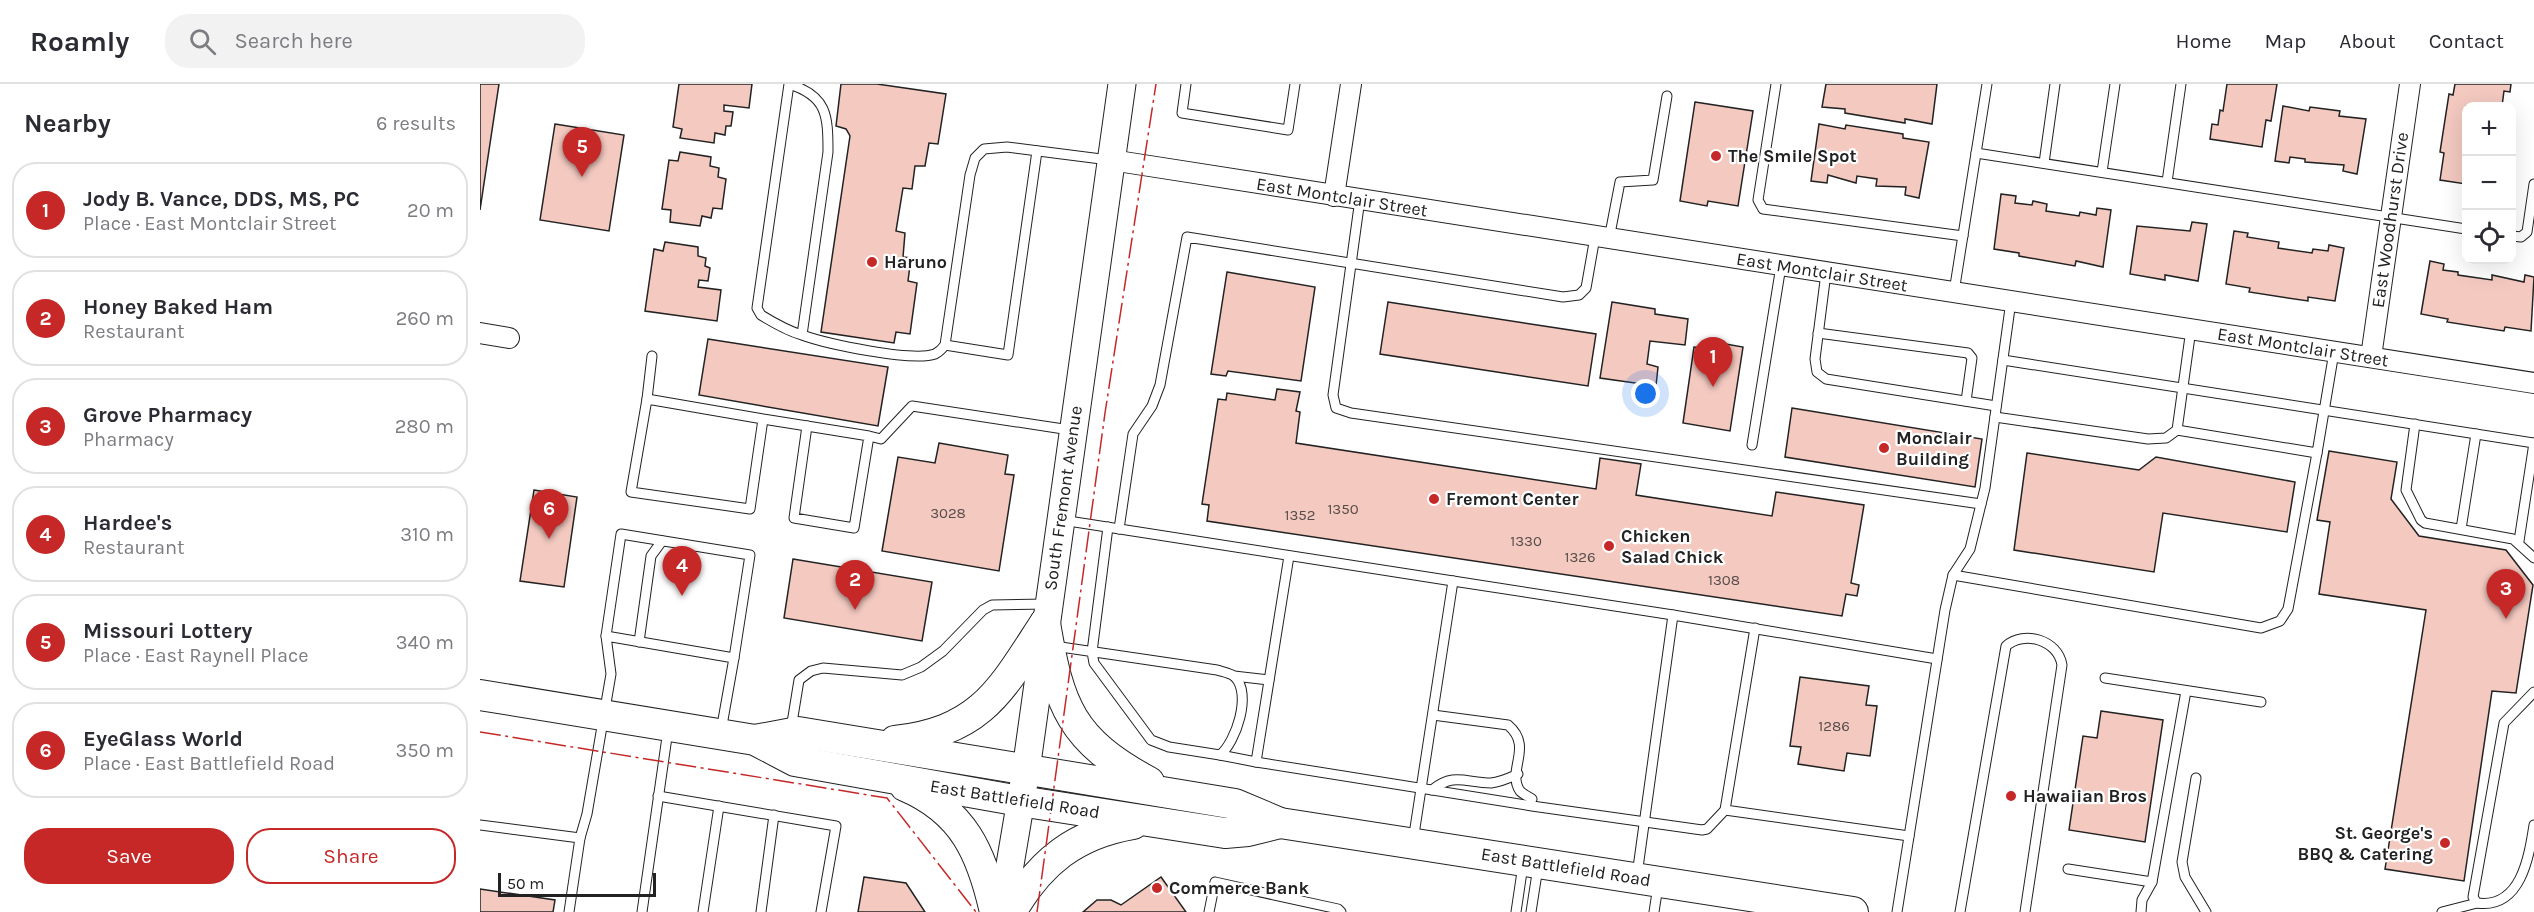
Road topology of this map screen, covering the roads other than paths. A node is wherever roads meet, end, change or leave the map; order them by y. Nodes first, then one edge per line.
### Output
1 (1122, 84) edge
2 (1186, 84) edge
3 (1295, 84) edge
4 (1350, 84) edge
5 (1776, 84) edge
6 (1987, 84) edge
7 (2055, 84) edge
8 (2115, 84) edge
9 (2181, 84) edge
10 (2409, 84) edge
11 (1666, 96) dead end
12 (1037, 151) junction
13 (1976, 153) junction
14 (1111, 160) junction
15 (2044, 163) junction
16 (2102, 172) junction
17 (2167, 182) junction
18 (2534, 184) edge
19 (1334, 196) junction
20 (1360, 199) junction
21 (2391, 217) junction
22 (2462, 228) edge
23 (1963, 236) junction
24 (2516, 236) edge
25 (1602, 238) junction
26 (1351, 262) junction
27 (1780, 266) junction
28 (1826, 273) junction
29 (1954, 292) junction
30 (2011, 302) junction
31 (2191, 329) junction
32 (480, 333) edge
33 (1818, 333) junction
34 (802, 335) junction
35 (509, 338) dead end
36 (945, 345) junction
37 (2334, 351) junction
38 (652, 356) dead end
39 (2371, 357) junction
40 (2003, 360) junction
41 (2534, 384) edge
42 (2183, 387) junction
43 (647, 399) junction
44 (1966, 401) junction
45 (2324, 410) junction
46 (1996, 411) junction
47 (763, 419) junction
48 (2415, 424) junction
49 (807, 426) junction
50 (1072, 430) junction
51 (2177, 430) junction
52 (2476, 434) junction
53 (869, 436) junction
54 (2534, 443) edge
55 (1752, 445) dead end
56 (2317, 453) junction
57 (1981, 504) junction
58 (1060, 520) junction
59 (1108, 528) junction
60 (1119, 529) junction
61 (2461, 530) junction
62 (662, 541) junction
63 (2519, 541) junction
64 (1289, 556) junction
65 (2534, 558) edge
66 (1953, 575) junction
67 (1454, 581) junction
68 (1673, 615) junction
69 (1047, 624) junction
70 (1755, 628) junction
71 (606, 636) junction
72 (639, 642) junction
73 (1092, 652) junction
74 (734, 658) junction
75 (1937, 658) junction
76 (1234, 676) junction
77 (2105, 678) dead end
78 (1269, 680) junction
79 (2186, 691) junction
80 (2534, 692) edge
81 (480, 695) edge
82 (2261, 702) dead end
83 (605, 715) junction
84 (1433, 715) junction
85 (668, 726) junction
86 (791, 733) junction
87 (721, 734) junction
88 (755, 740) junction
89 (868, 744) junction
90 (1220, 755) junction
91 (1256, 762) junction
92 (1026, 770) junction
93 (1518, 774) junction
94 (883, 777) junction
95 (2196, 778) dead end
96 (1421, 788) junction
97 (1432, 790) junction
98 (1170, 793) junction
99 (658, 796) junction
100 (1533, 800) dead end
101 (1020, 801) junction
102 (719, 806) junction
103 (1725, 810) junction
104 (774, 815) junction
105 (1151, 821) junction
106 (1644, 822) junction
107 (1280, 823) junction
108 (480, 825) edge
109 (2534, 825) edge
110 (1909, 836) junction
111 (580, 838) junction
112 (1413, 843) junction
113 (1532, 861) junction
114 (2068, 869) dead end
115 (1647, 879) junction
116 (2152, 882) junction
117 (2476, 903) junction
118 (1759, 904) edge
119 (568, 912) edge
120 (642, 912) edge
121 (703, 912) edge
122 (761, 912) edge
123 (821, 912) edge
124 (994, 912) edge
125 (1002, 912) edge
126 (1011, 912) edge
127 (1209, 912) edge
128 (1341, 912) edge
129 (1515, 912) edge
130 (1531, 912) edge
131 (1654, 912) edge
132 (1853, 912) edge
133 (1897, 912) edge
134 (1960, 912) edge
135 (2025, 912) edge
136 (2141, 912) edge
137 (2206, 912) edge
138 (2442, 912) edge

1 - 14 main road, South Fremont Avenue
2 - 3 lane
4 - 19 street
5 - 23 lane
6 - 13 lane
7 - 15 lane
8 - 16 lane
9 - 17 lane
10 - 21 street, East Woodhurst Drive
11 - 25 lane
12 - 14 lane
12 - 36 lane
12 - 36 lane
13 - 15 lane
13 - 23 lane
14 - 19 street, East Montclair Street
14 - 50 main road, South Fremont Avenue
15 - 16 lane
16 - 17 lane
17 - 21 lane
18 - 24 lane
19 - 20 street, East Montclair Street
20 - 25 street, East Montclair Street
20 - 26 lane
21 - 22 lane
21 - 39 street, East Woodhurst Drive
23 - 29 lane
25 - 26 lane
25 - 27 street, East Montclair Street
26 - 57 lane
26 - 60 lane
27 - 28 street, East Montclair Street
27 - 55 lane
28 - 29 street, East Montclair Street
28 - 33 lane
29 - 30 street, East Montclair Street
30 - 31 street, East Montclair Street
30 - 40 lane
31 - 37 street, East Montclair Street
31 - 42 lane
32 - 35 street
33 - 44 lane
33 - 44 lane
34 - 34 lane
34 - 36 lane
37 - 39 street, East Montclair Street
37 - 45 lane
38 - 43 lane
39 - 41 street, East Montclair Street
40 - 42 lane
40 - 46 lane
42 - 45 lane
42 - 51 lane
43 - 47 lane
43 - 47 lane
44 - 46 lane
45 - 48 lane
45 - 56 lane
46 - 51 lane
46 - 57 lane
47 - 49 lane
48 - 52 lane
48 - 61 lane
49 - 53 lane
49 - 53 lane
50 - 53 lane
50 - 58 main road, South Fremont Avenue
51 - 56 lane
52 - 54 lane
52 - 61 lane
54 - 63 lane
56 - 66 lane
57 - 66 lane
58 - 59 lane
58 - 69 main road, South Fremont Avenue
59 - 60 lane
59 - 73 lane
60 - 64 lane
61 - 63 lane
62 - 71 lane
62 - 72 lane
62 - 74 lane
63 - 65 lane
64 - 67 lane
64 - 78 lane
66 - 75 lane
67 - 68 lane
67 - 84 lane
68 - 70 lane
68 - 106 lane
69 - 73 lane
69 - 86 lane
69 - 89 main road
69 - 92 main road, South Fremont Avenue
69 - 98 main road
70 - 75 lane
70 - 103 lane
71 - 72 lane
71 - 83 lane
72 - 74 lane
73 - 76 lane
73 - 90 lane
74 - 87 lane
75 - 110 lane
76 - 78 lane
76 - 90 lane
77 - 79 lane
78 - 91 lane
79 - 82 lane
79 - 116 lane
80 - 117 lane
81 - 83 main road, East Battlefield Road
83 - 85 main road, East Battlefield Road
83 - 111 lane
84 - 93 lane
84 - 96 lane
85 - 87 main road, East Battlefield Road
85 - 99 lane
86 - 88 main road, East Battlefield Road
86 - 89 main road, East Battlefield Road
87 - 88 main road, East Battlefield Road
88 - 94 main road, East Battlefield Road
89 - 92 main road, East Battlefield Road
90 - 91 lane
91 - 96 lane
92 - 98 main road, East Battlefield Road
92 - 101 main road, South Fremont Avenue
93 - 97 lane
93 - 100 lane
94 - 101 main road, East Battlefield Road
94 - 124 main road
95 - 137 lane
96 - 97 lane
96 - 112 lane
97 - 106 lane
98 - 107 main road, East Battlefield Road
99 - 102 lane
99 - 120 lane
101 - 105 main road, East Battlefield Road
101 - 125 main road, South Fremont Avenue
102 - 104 lane
102 - 121 lane
103 - 106 lane
103 - 110 lane
104 - 122 lane
104 - 123 lane
105 - 107 main road, East Battlefield Road
105 - 126 main road
106 - 115 lane
107 - 112 main road, East Battlefield Road
108 - 111 lane
109 - 117 lane
110 - 133 lane
111 - 119 lane
112 - 113 main road, East Battlefield Road
113 - 115 main road, East Battlefield Road
113 - 129 lane
113 - 130 lane
114 - 116 lane
115 - 118 main road, East Battlefield Road
115 - 131 lane
116 - 136 lane
117 - 138 lane
118 - 132 main road, East Battlefield Road
127 - 128 lane
134 - 135 lane

